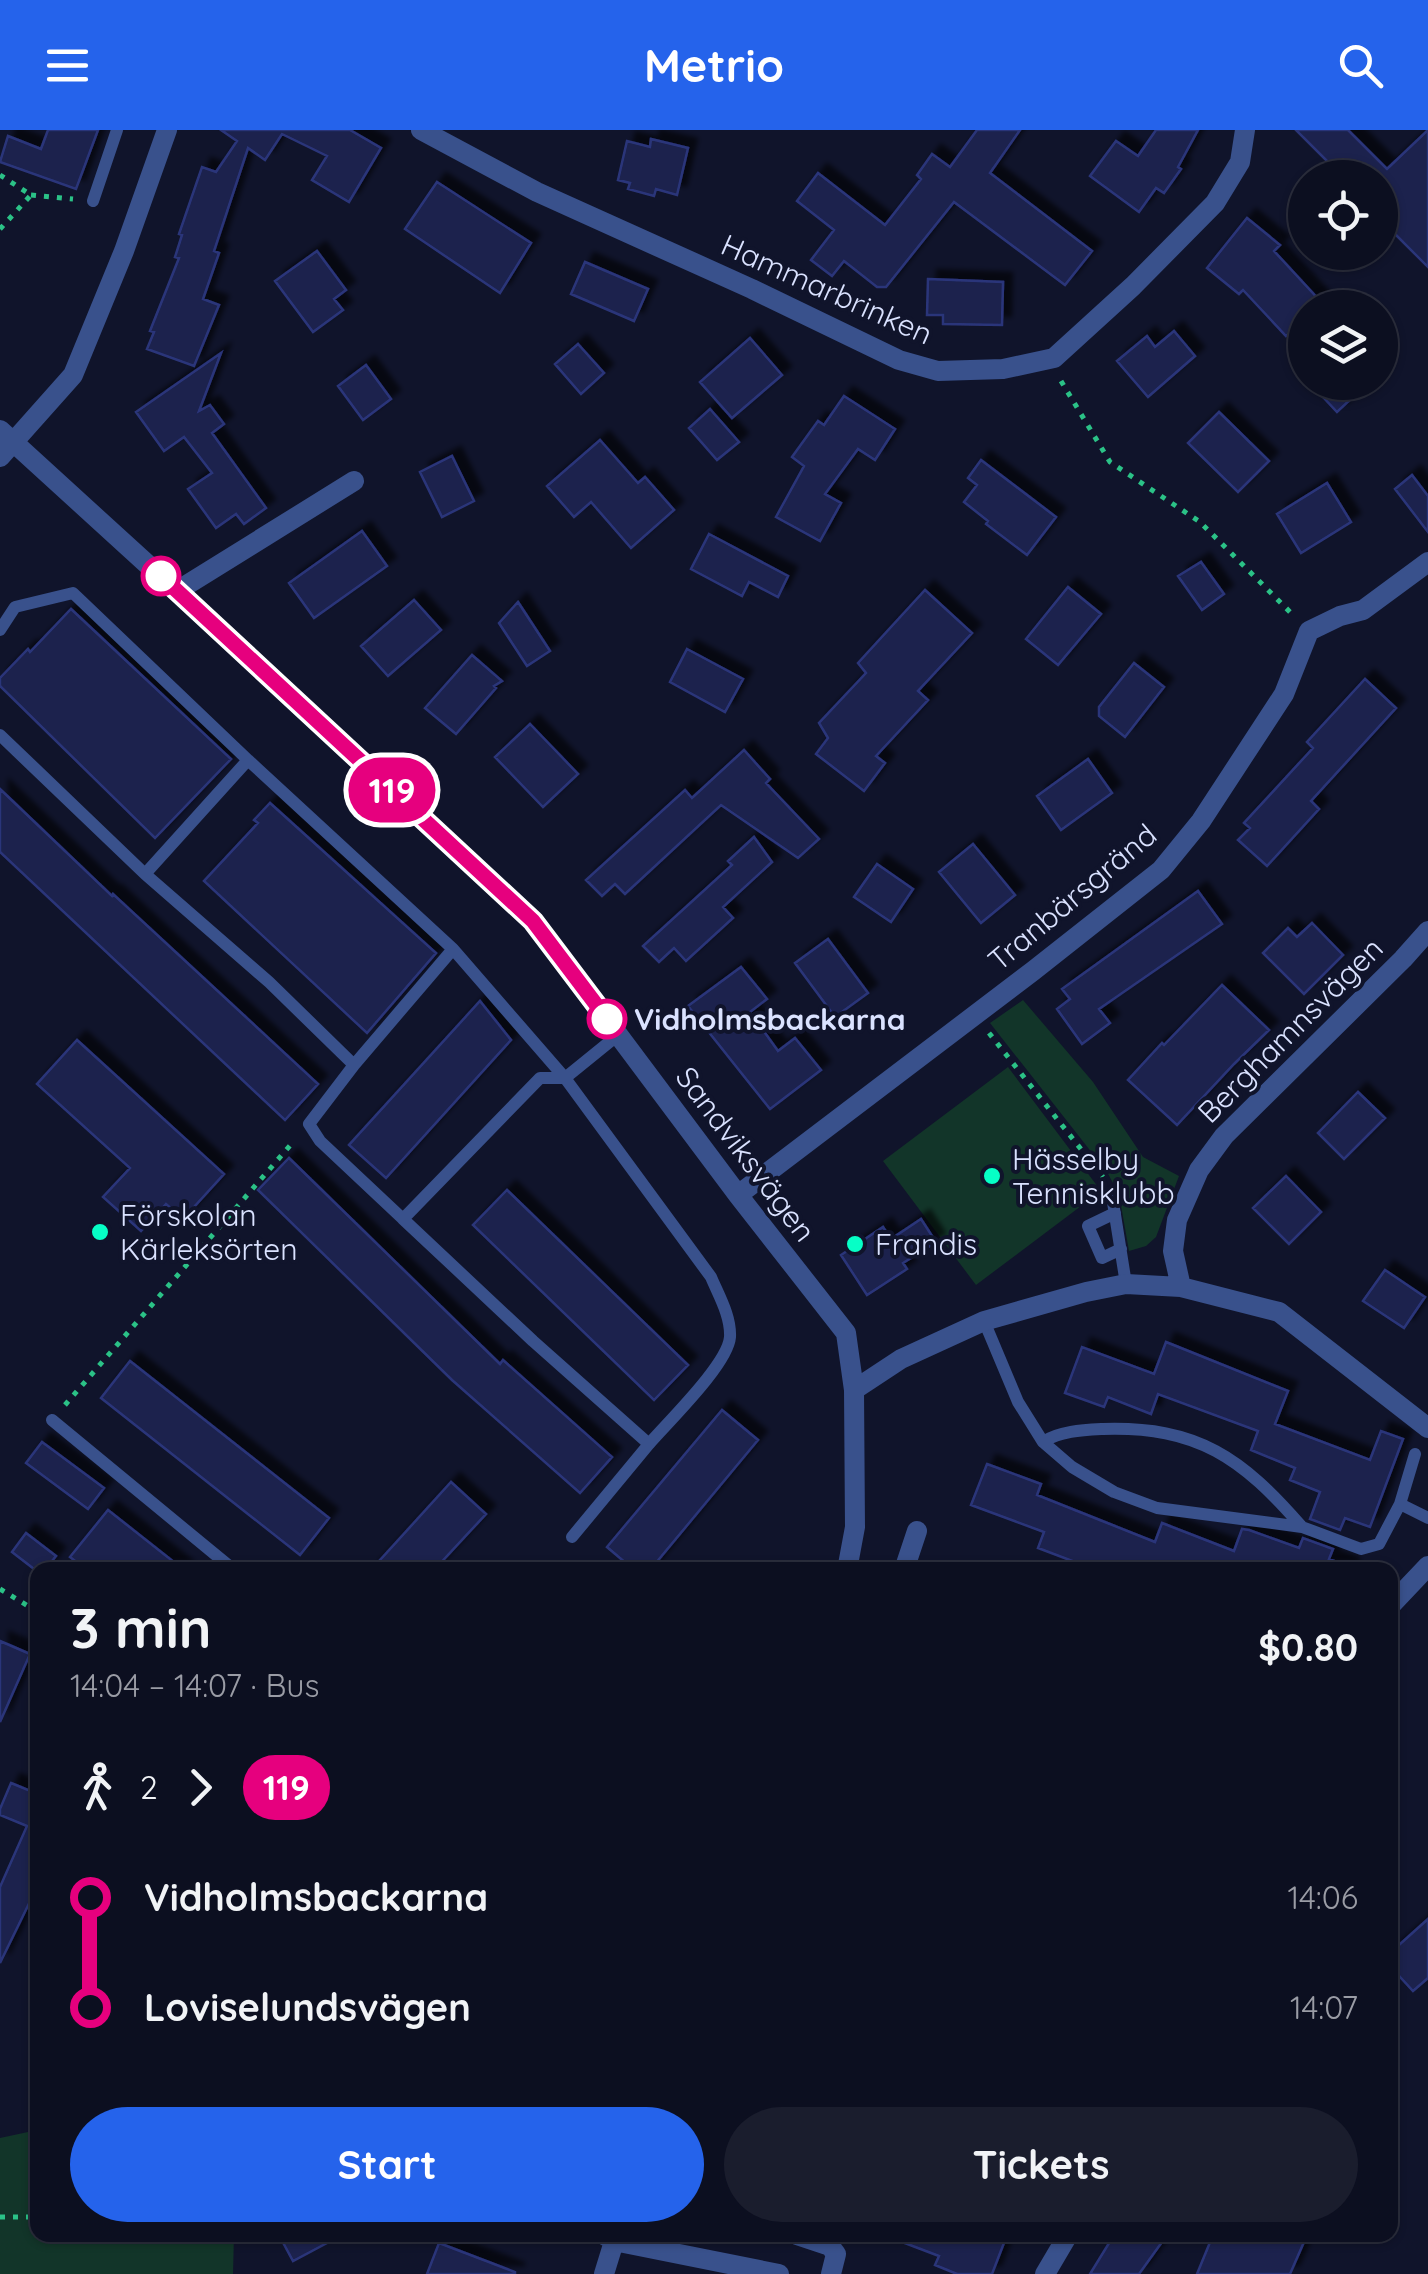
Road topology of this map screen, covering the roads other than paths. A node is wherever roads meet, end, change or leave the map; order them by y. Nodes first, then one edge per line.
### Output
1 (117, 130) edge
2 (167, 130) edge
3 (421, 130) edge
4 (1245, 130) edge
5 (94, 201) road end
6 (4, 444) edge
7 (354, 481) dead end
8 (1428, 562) edge
9 (177, 591) junction
10 (0, 630) edge
11 (0, 735) edge
12 (248, 760) junction
13 (145, 874) junction
14 (1428, 931) edge
15 (453, 948) junction
16 (618, 1035) junction
17 (354, 1065) junction
18 (564, 1078) junction
19 (738, 1195) junction
20 (1112, 1196) dead end
21 (1115, 1213) junction
22 (403, 1218) junction
23 (1121, 1249) junction
24 (1126, 1284) junction
25 (1181, 1286) junction
26 (984, 1321) junction
27 (854, 1390) junction
28 (52, 1420) road end
29 (1428, 1428) edge
30 (1043, 1442) junction
31 (649, 1444) junction
32 (1416, 1454) dead end
33 (1400, 1504) junction
34 (1428, 1518) edge
35 (1302, 1527) junction
36 (918, 1531) dead end
37 (572, 1536) dead end
38 (224, 1562) edge
39 (848, 1562) edge
40 (907, 1562) edge
41 (1428, 1566) edge
42 (1398, 1598) edge
43 (611, 2242) edge
44 (634, 2242) edge
45 (818, 2242) edge
46 (1064, 2242) edge
47 (604, 2274) edge
48 (778, 2274) edge
49 (831, 2274) edge
50 (1046, 2274) edge

1 - 5 lane
2 - 6 street
3 - 4 street, Hammarbrinken
6 - 9 street, Sandviksvägen
7 - 9 street
8 - 19 street, Tranbärsgränd
9 - 16 street, Sandviksvägen
10 - 12 lane
11 - 13 lane
12 - 13 lane
12 - 15 lane
13 - 17 lane
14 - 25 street, Berghamnsvägen
15 - 17 lane
15 - 18 lane
16 - 18 lane
16 - 19 street, Sandviksvägen
17 - 22 lane
18 - 22 lane
18 - 31 lane
19 - 27 street, Sandviksvägen
20 - 21 lane
21 - 23 lane
21 - 23 lane
22 - 31 lane
23 - 24 lane
24 - 25 street
24 - 26 street
25 - 29 street
26 - 27 street
26 - 30 lane
27 - 39 street, Sandviksvägen
28 - 38 lane
30 - 35 lane
30 - 35 lane
31 - 37 lane
32 - 33 lane
33 - 34 lane
33 - 35 lane
36 - 40 street
41 - 42 street
43 - 47 street
44 - 48 street
45 - 49 street
46 - 50 street

